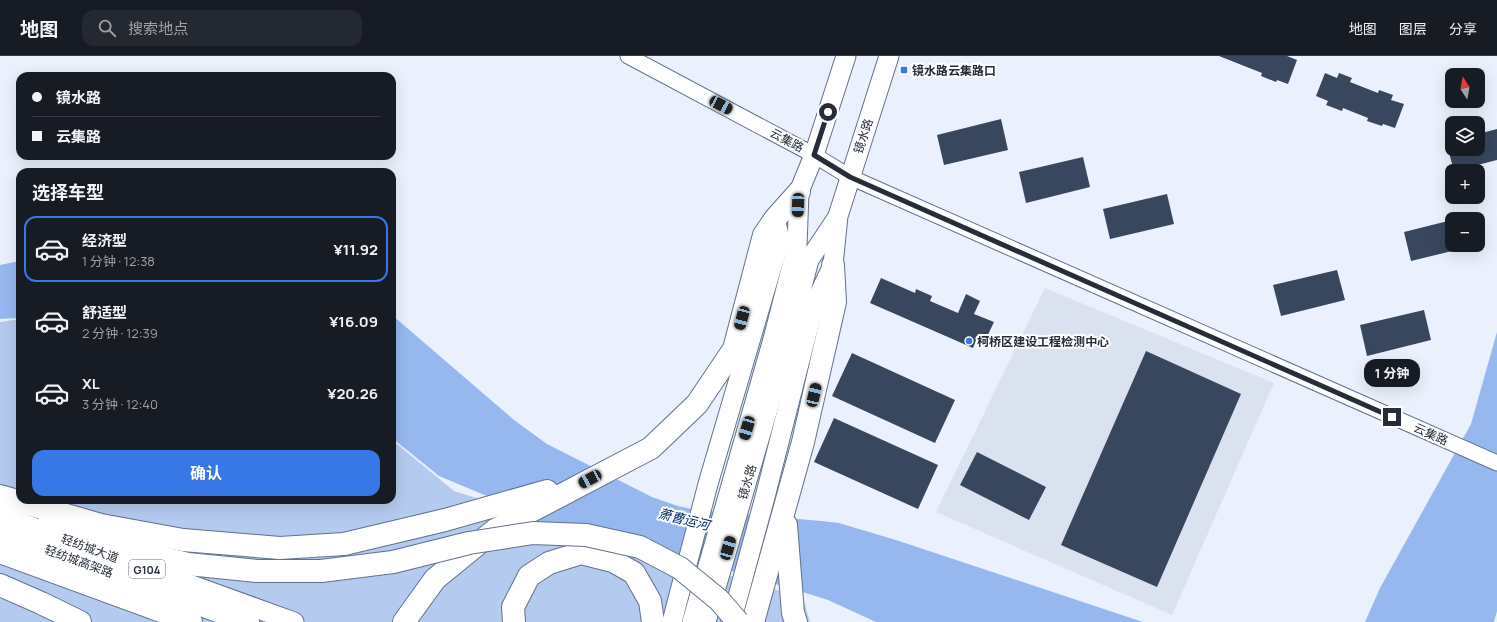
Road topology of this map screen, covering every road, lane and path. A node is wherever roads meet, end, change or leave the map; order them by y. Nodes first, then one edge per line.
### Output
1 (628, 56) edge
2 (846, 56) edge
3 (889, 56) edge
4 (814, 155) junction
5 (850, 177) junction
6 (799, 192) junction
7 (838, 216) junction
8 (775, 219) junction
9 (833, 265) junction
10 (780, 341) junction
11 (1497, 463) edge
12 (590, 479) junction
13 (0, 496) edge
14 (16, 501) edge
15 (28, 504) edge
16 (0, 505) edge
17 (785, 508) junction
18 (0, 516) edge
19 (0, 532) edge
20 (0, 552) edge
21 (0, 562) edge
22 (0, 585) edge
23 (80, 622) edge
24 (166, 622) edge
25 (191, 622) edge
26 (248, 622) edge
27 (294, 622) edge
28 (404, 622) edge
29 (514, 622) edge
30 (653, 622) edge
31 (672, 622) edge
32 (692, 622) edge
33 (706, 622) edge
34 (731, 622) edge
35 (738, 622) edge
36 (753, 622) edge
37 (796, 622) edge

1 - 4 street, 云集路
2 - 4 main road
3 - 5 main road, 镜水路
4 - 5 street, 云集路
4 - 6 main road
5 - 7 main road, 镜水路
5 - 11 street, 云集路
6 - 8 highway
6 - 10 main road
7 - 9 main road
7 - 10 main road
8 - 12 highway
8 - 31 main road
9 - 17 highway
9 - 34 main road
10 - 32 main road
10 - 33 main road, 镜水路
12 - 15 highway
12 - 28 highway, bridge
13 - 14 highway
16 - 35 highway, bridge
17 - 36 highway
17 - 37 highway
18 - 27 main road, 轻纺城大道 / G104
19 - 26 highway, 轻纺城高架路
20 - 25 highway, 轻纺城高架路
21 - 24 main road
22 - 23 highway
29 - 30 highway

